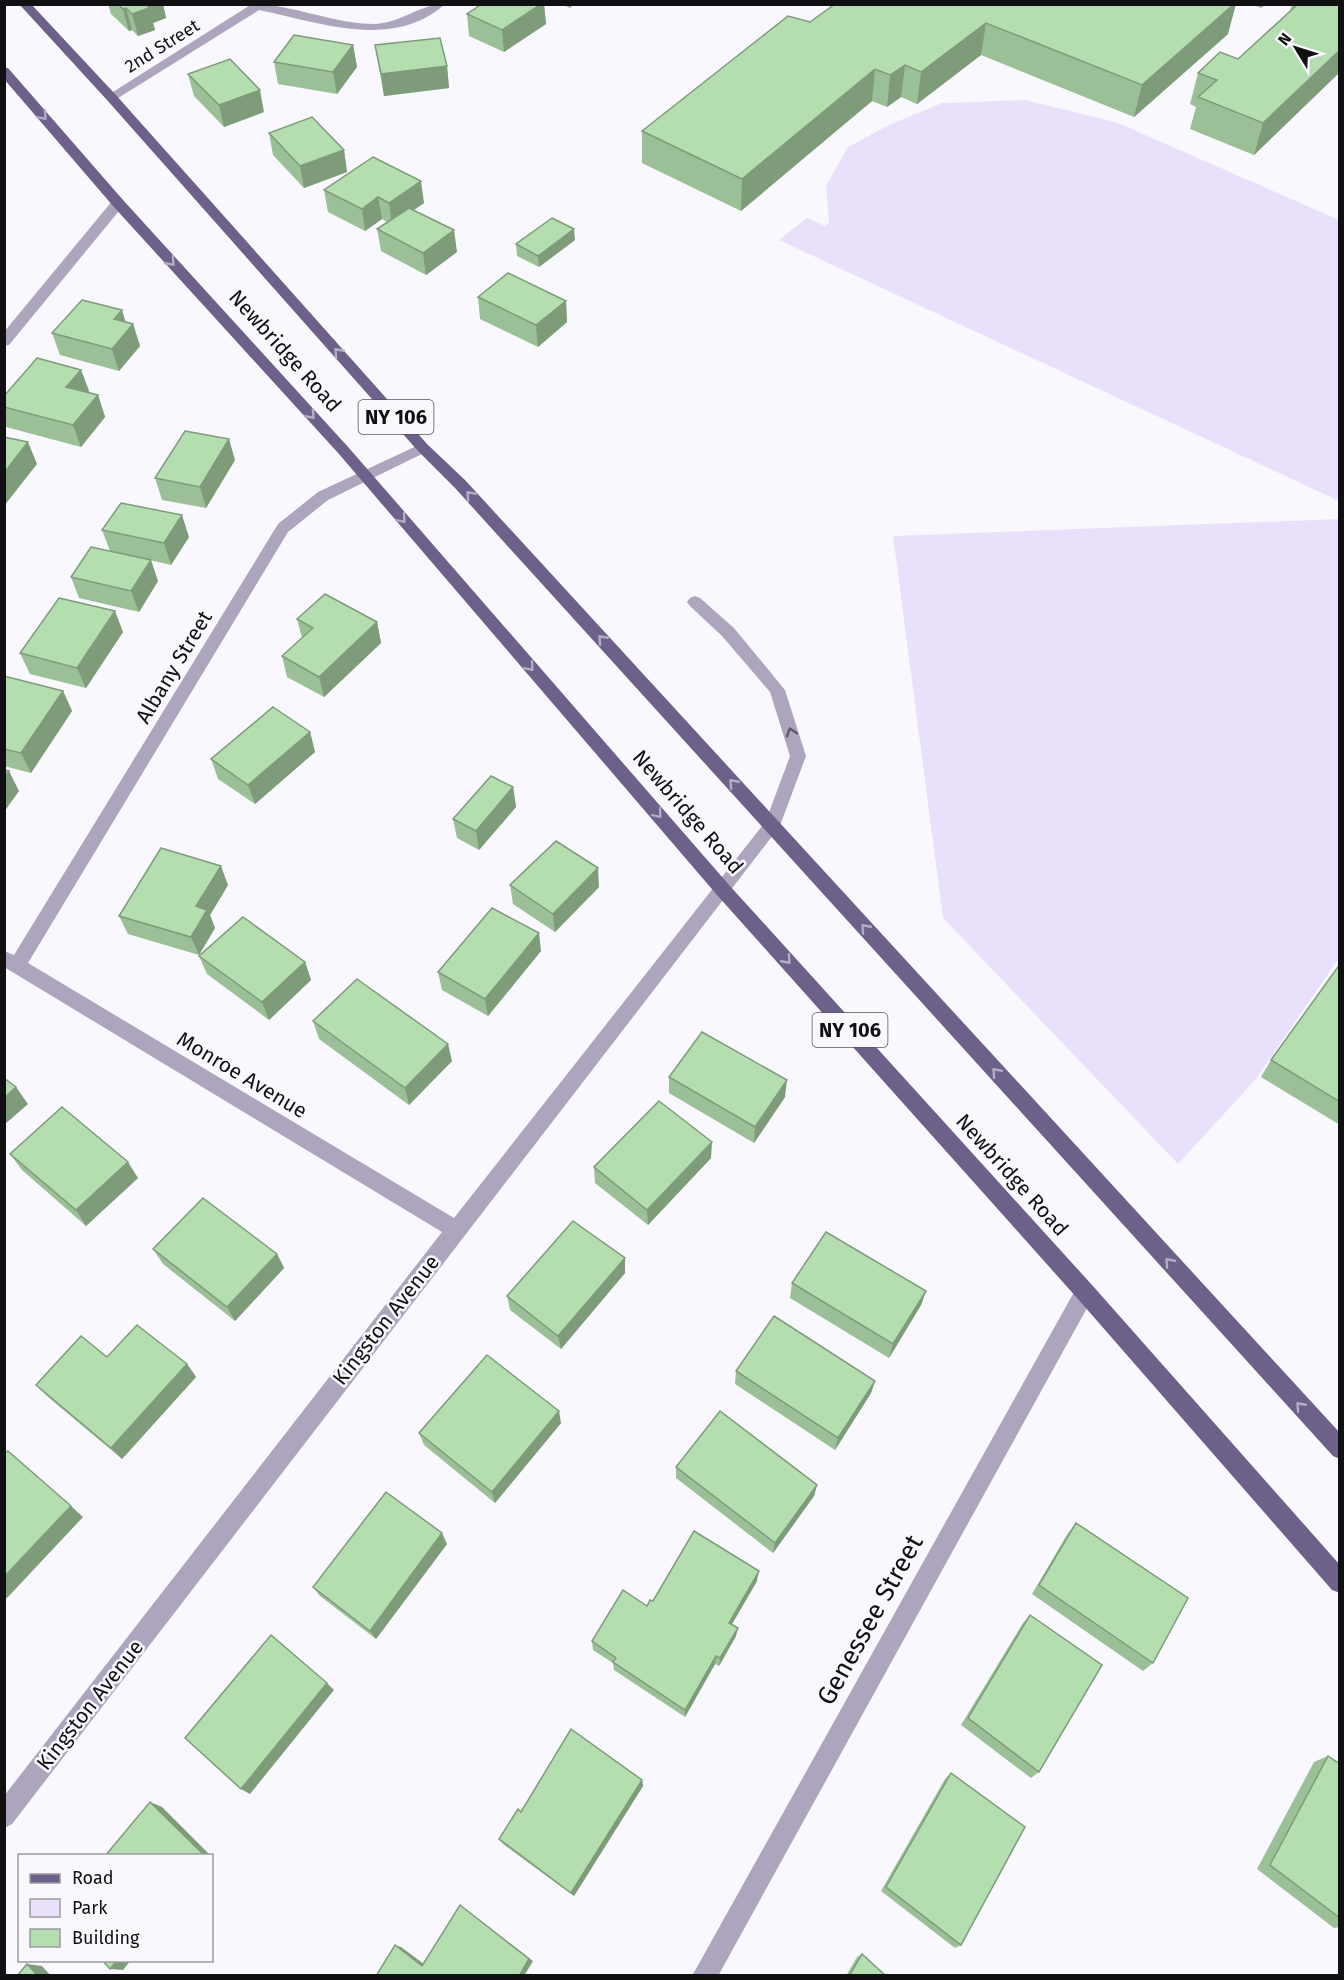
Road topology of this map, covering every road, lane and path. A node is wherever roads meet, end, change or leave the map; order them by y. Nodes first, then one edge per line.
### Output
1 (24, 4) edge
2 (440, 4) edge
3 (260, 6) edge
4 (4, 71) edge
5 (111, 97) junction
6 (118, 203) junction
7 (4, 342) edge
8 (423, 447) junction
9 (364, 475) junction
10 (695, 602) dead end
11 (772, 826) junction
12 (723, 890) junction
13 (10, 962) edge
14 (456, 1230) junction
15 (1085, 1292) junction
16 (1340, 1449) edge
17 (1340, 1582) edge
18 (4, 1816) edge
19 (704, 1976) edge

1 - 5 main road, Newbridge Road / NY 106
2 - 3 street
3 - 5 street, 2nd Street
4 -> 6 main road, Newbridge Road / NY 106
8 -> 5 main road, Newbridge Road / NY 106
6 - 7 street
6 -> 9 main road, Newbridge Road / NY 106
8 - 9 street, Albany Street
11 -> 8 main road, Newbridge Road / NY 106
9 -> 12 main road, Newbridge Road / NY 106
9 - 13 street, Albany Street
11 -> 10 street, Kingston Avenue
11 - 12 street, Kingston Avenue
16 -> 11 main road, Newbridge Road / NY 106
12 - 14 street, Kingston Avenue
12 -> 15 main road, Newbridge Road / NY 106
13 - 14 street, Monroe Avenue
14 - 18 street, Kingston Avenue
15 - 17 main road, Newbridge Road / NY 106
15 - 19 street, Genessee Street

